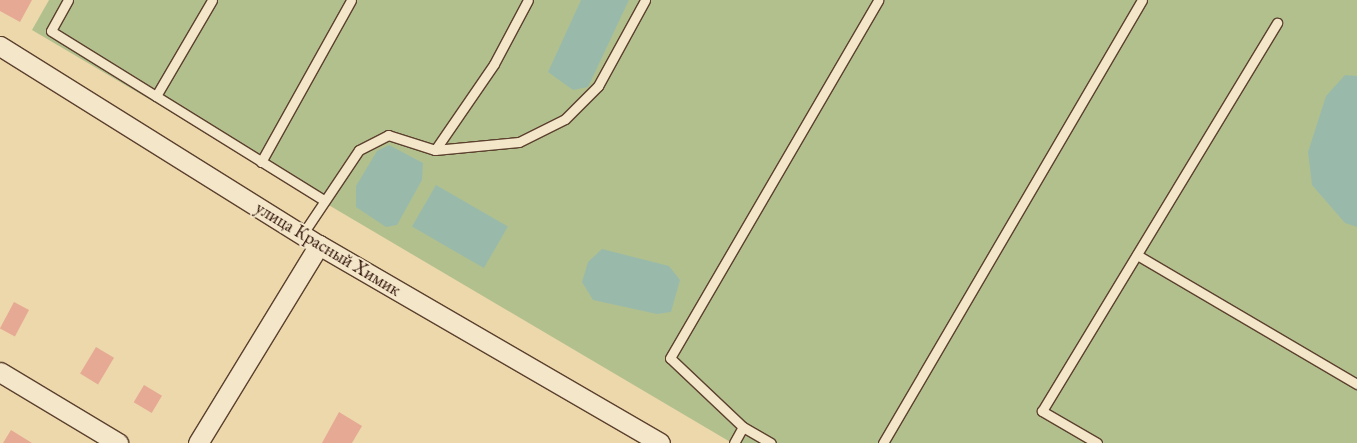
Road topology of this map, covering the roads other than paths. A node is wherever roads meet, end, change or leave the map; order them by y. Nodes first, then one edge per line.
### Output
1 (68, 0) edge
2 (212, 0) edge
3 (351, 0) edge
4 (528, 0) edge
5 (645, 0) edge
6 (878, 0) edge
7 (1142, 0) edge
8 (1277, 24) dead end
9 (0, 46) edge
10 (156, 96) junction
11 (435, 150) junction
12 (261, 162) junction
13 (325, 201) junction
14 (302, 235) junction
15 (319, 245) junction
16 (1137, 255) junction
17 (0, 372) edge
18 (1357, 384) edge
19 (743, 426) junction
20 (118, 443) edge
21 (198, 443) edge
22 (660, 443) edge
23 (734, 443) edge
24 (771, 443) edge
25 (883, 443) edge
26 (1097, 443) edge

1 - 10 lane
2 - 10 lane
3 - 12 lane
4 - 11 lane
5 - 11 lane
6 - 19 lane
7 - 25 lane
8 - 16 lane
9 - 14 street, улица Красный Химик
10 - 12 lane
11 - 13 lane
12 - 13 lane
13 - 14 lane
14 - 15 street, улица Красный Химик
15 - 21 street
15 - 22 street, улица Красный Химик
16 - 18 lane
16 - 26 lane
17 - 20 street
19 - 23 lane
19 - 24 lane

